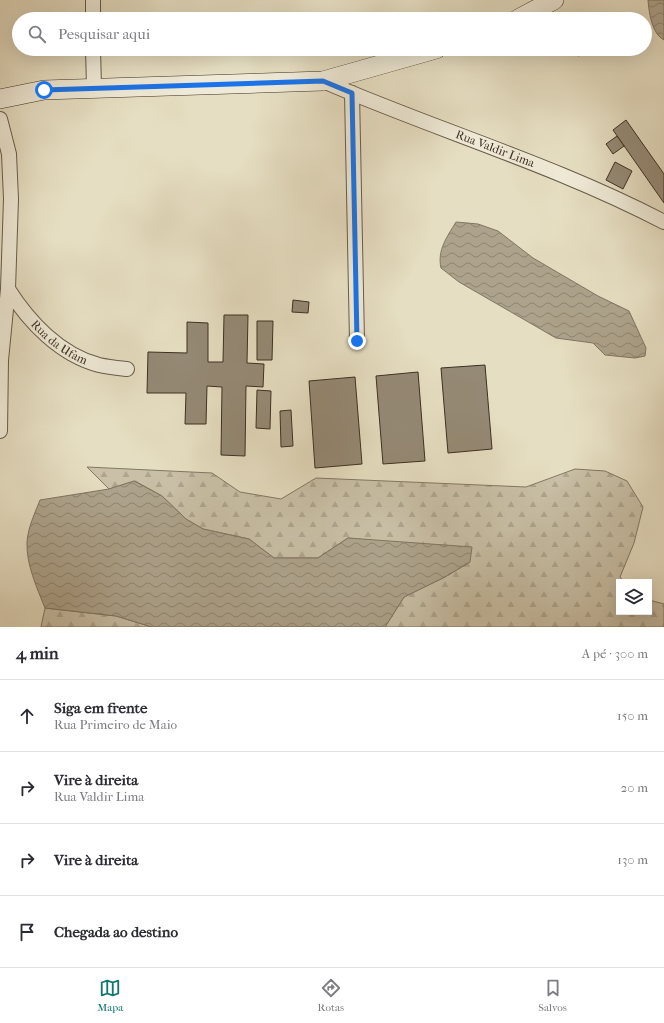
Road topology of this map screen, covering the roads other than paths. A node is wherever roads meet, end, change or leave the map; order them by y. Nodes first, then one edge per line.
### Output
1 (93, 0) edge
2 (554, 0) edge
3 (93, 12) edge
4 (531, 12) edge
5 (93, 56) edge
6 (411, 56) edge
7 (323, 81) junction
8 (94, 87) junction
9 (352, 93) junction
10 (0, 99) edge
11 (0, 119) edge
12 (664, 222) edge
13 (8, 289) junction
14 (357, 341) dead end
15 (127, 369) dead end
16 (0, 431) edge

1 - 3 street
2 - 4 main road
5 - 8 street
6 - 7 main road
7 - 8 main road
7 - 9 street, Rua Valdir Lima
8 - 10 main road
9 - 12 street, Rua Valdir Lima
9 - 14 street
11 - 13 street
13 - 15 street, Rua da Ufam
13 - 16 street

